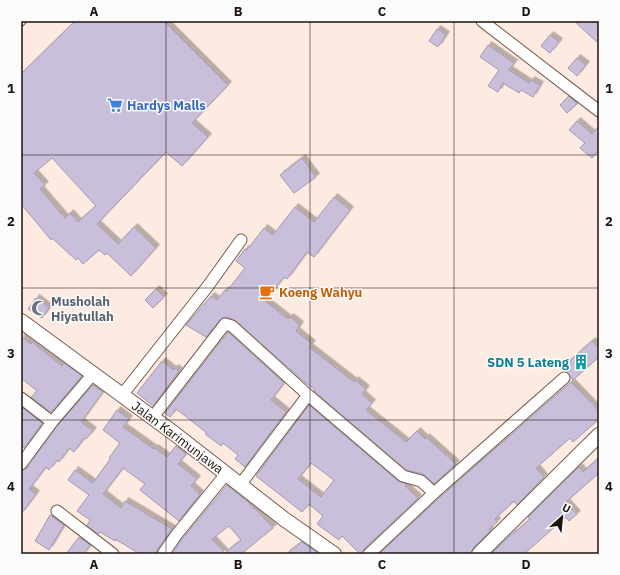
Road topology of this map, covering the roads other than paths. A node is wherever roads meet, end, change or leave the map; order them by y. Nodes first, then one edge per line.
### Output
1 (23, 21) edge
2 (482, 21) edge
3 (21, 23) edge
4 (599, 111) edge
5 (241, 240) dead end
6 (21, 321) edge
7 (93, 374) junction
8 (564, 378) dead end
9 (122, 395) junction
10 (308, 395) junction
11 (21, 398) edge
12 (153, 418) junction
13 (52, 422) junction
14 (599, 435) edge
15 (21, 464) edge
16 (226, 474) junction
17 (240, 485) junction
18 (434, 493) junction
19 (57, 511) dead end
20 (113, 554) edge
21 (163, 554) edge
22 (334, 554) edge
23 (369, 554) edge
24 (479, 554) edge

1 - 3 lane
2 - 4 street
5 - 9 street
6 - 7 street, Jalan Karimunjawa
7 - 9 street, Jalan Karimunjawa
7 - 13 street
8 - 18 street
9 - 12 street, Jalan Karimunjawa
10 - 12 street
10 - 17 street
10 - 18 street
11 - 13 street
12 - 16 street, Jalan Karimunjawa
13 - 15 street
14 - 24 street
16 - 17 street, Jalan Karimunjawa
16 - 21 street
17 - 22 street, Jalan Karimunjawa
18 - 23 street
19 - 20 street

